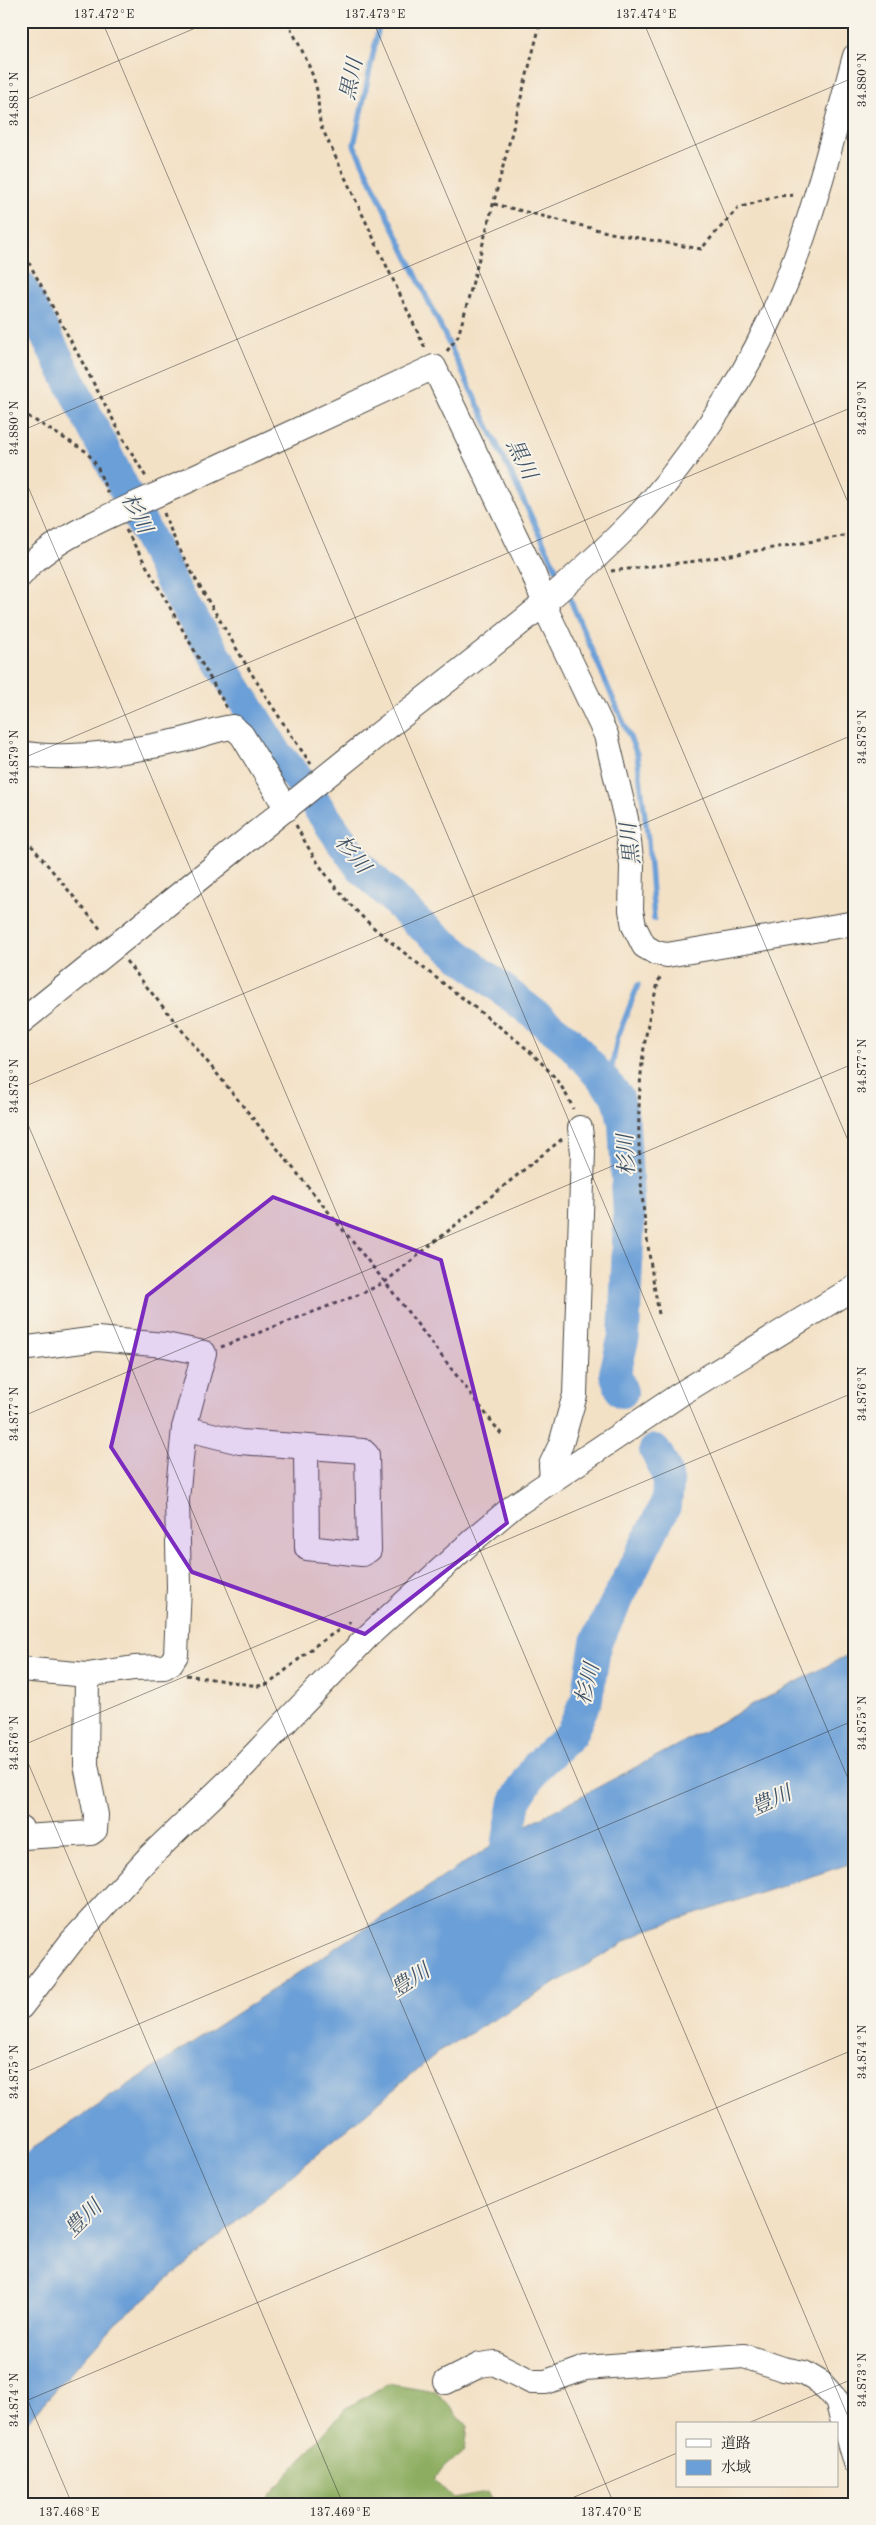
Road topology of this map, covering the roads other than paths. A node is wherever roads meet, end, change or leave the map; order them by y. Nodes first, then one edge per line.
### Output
1 (855, 56) edge
2 (21, 576) edge
3 (548, 599) junction
4 (21, 753) edge
5 (291, 806) junction
6 (855, 923) edge
7 (21, 1022) edge
8 (580, 1128) road end
9 (855, 1288) edge
10 (21, 1349) edge
11 (184, 1428) junction
12 (306, 1447) junction
13 (552, 1480) junction
14 (21, 1669) edge
15 (87, 1675) junction
16 (21, 1828) edge
17 (21, 2007) edge
18 (446, 2382) dead end
19 (855, 2463) edge

1 - 3 street
2 - 3 street
3 - 5 street
3 - 6 street
4 - 5 street
5 - 7 street
8 - 13 street
9 - 13 street
10 - 11 street
11 - 12 street
11 - 15 street
12 - 12 street
13 - 17 street
14 - 15 street
15 - 16 street
18 - 19 street

